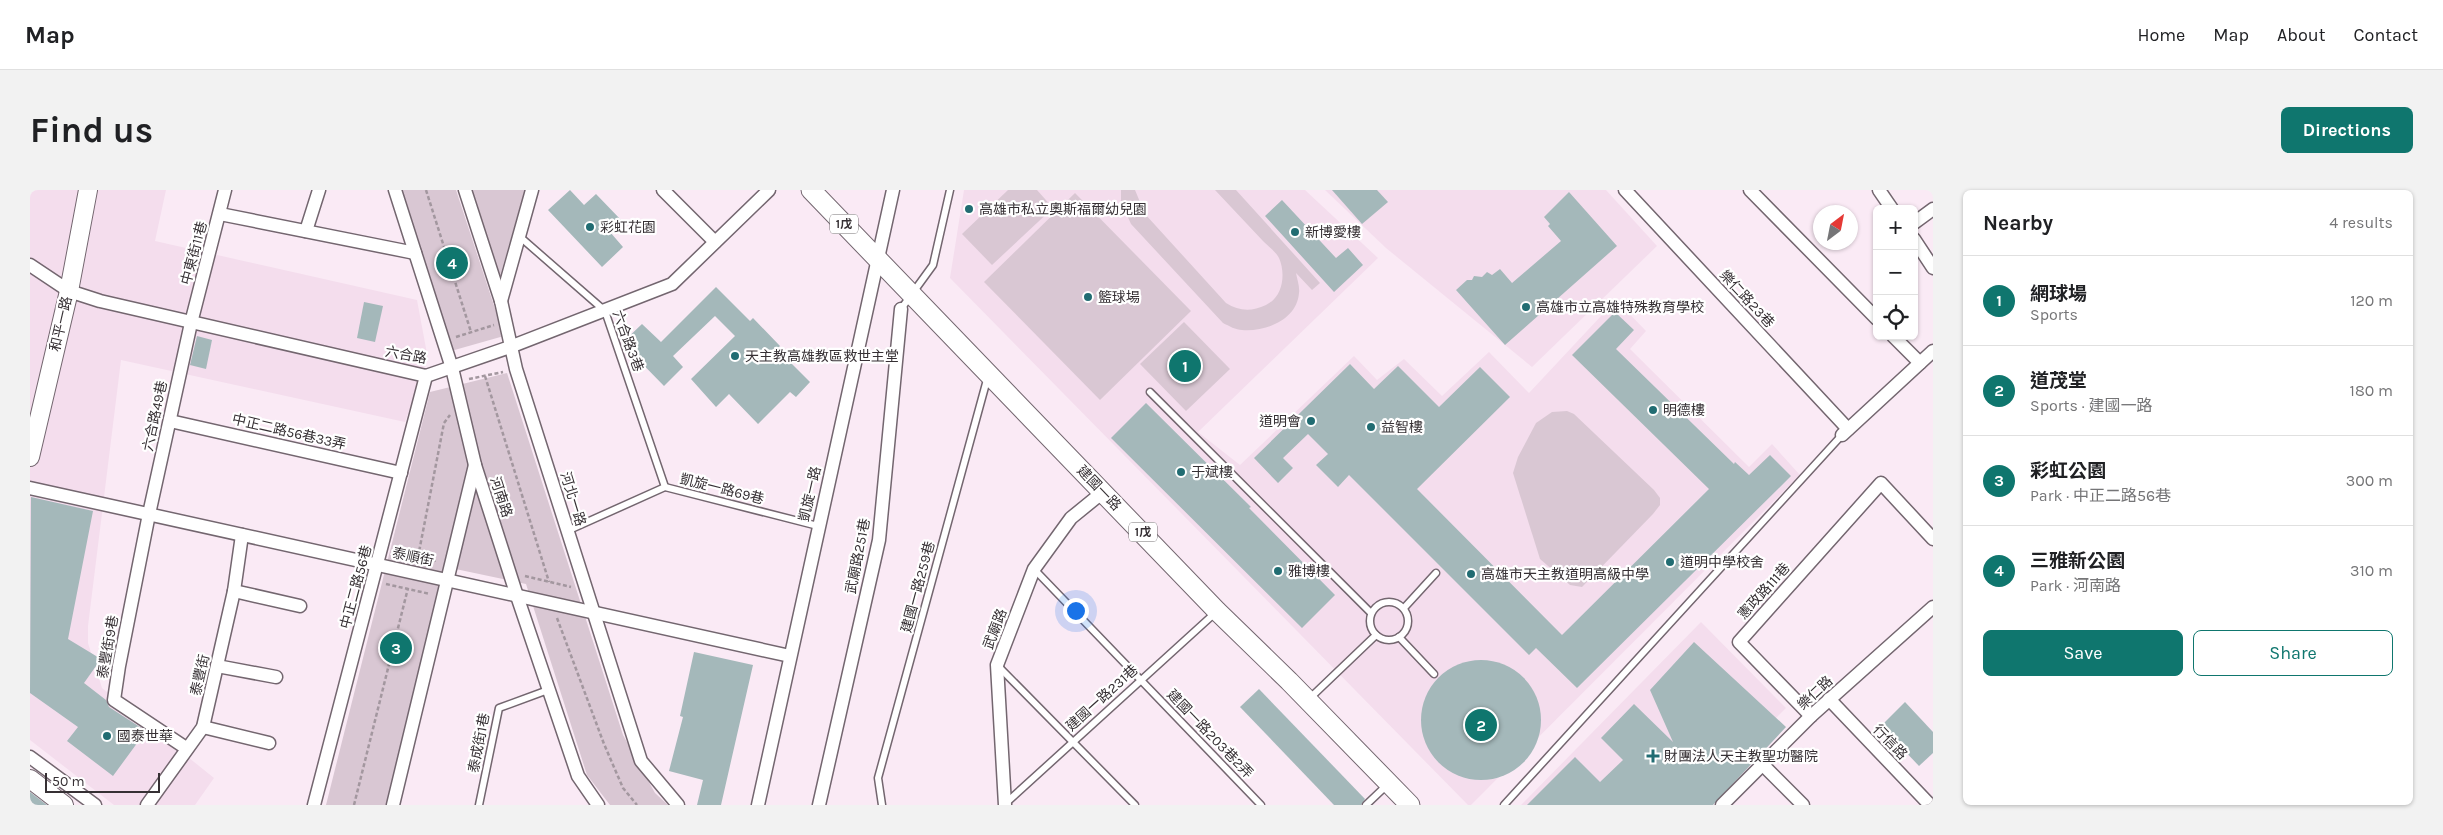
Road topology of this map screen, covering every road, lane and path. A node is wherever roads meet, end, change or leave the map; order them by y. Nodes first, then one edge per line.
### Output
1 (88, 190) edge
2 (225, 190) edge
3 (319, 190) edge
4 (395, 190) edge
5 (426, 190) edge
6 (465, 190) edge
7 (532, 190) edge
8 (663, 190) edge
9 (768, 190) edge
10 (811, 190) edge
11 (893, 190) edge
12 (950, 190) edge
13 (1625, 190) edge
14 (1750, 190) edge
15 (1879, 190) edge
16 (1889, 205) edge
17 (1933, 209) edge
18 (220, 214) junction
19 (1918, 220) edge
20 (306, 231) junction
21 (519, 236) junction
22 (715, 242) junction
23 (1918, 245) edge
24 (415, 253) junction
25 (877, 258) junction
26 (30, 265) edge
27 (1933, 268) edge
28 (68, 291) junction
29 (501, 301) junction
30 (907, 302) junction
31 (605, 310) junction
32 (1873, 315) edge
33 (505, 322) junction
34 (191, 323) junction
35 (470, 332) junction
36 (1898, 340) edge
37 (444, 342) junction
38 (510, 347) junction
39 (1933, 351) edge
40 (1920, 363) junction
41 (452, 368) junction
42 (516, 368) junction
43 (988, 375) junction
44 (426, 376) junction
45 (485, 376) junction
46 (455, 382) junction
47 (1150, 392) dead end
48 (462, 410) junction
49 (170, 421) junction
50 (1845, 432) junction
51 (30, 457) edge
52 (475, 465) junction
53 (401, 473) junction
54 (665, 487) junction
55 (30, 488) edge
56 (1103, 492) junction
57 (149, 514) junction
58 (818, 526) junction
59 (567, 531) junction
60 (242, 535) junction
61 (1933, 539) edge
62 (382, 548) junction
63 (418, 557) junction
64 (451, 564) junction
65 (377, 565) junction
66 (1034, 569) junction
67 (509, 573) junction
68 (1436, 573) dead end
69 (447, 580) junction
70 (373, 581) junction
71 (549, 582) junction
72 (408, 588) junction
73 (587, 590) junction
74 (234, 591) junction
75 (517, 596) junction
76 (443, 597) junction
77 (300, 606) dead end
78 (1933, 607) edge
79 (1404, 608) junction
80 (1217, 611) junction
81 (1371, 612) junction
82 (594, 613) junction
83 (556, 616) dead end
84 (1376, 635) junction
85 (1399, 637) junction
86 (790, 656) junction
87 (217, 666) junction
88 (997, 666) junction
89 (1434, 674) dead end
90 (276, 677) dead end
91 (1141, 680) junction
92 (548, 690) junction
93 (1829, 699) junction
94 (1308, 700) junction
95 (1811, 716) junction
96 (203, 727) junction
97 (1074, 741) junction
98 (269, 743) dead end
99 (186, 748) junction
100 (30, 757) edge
101 (1762, 765) junction
102 (30, 779) edge
103 (1388, 783) junction
104 (64, 805) edge
105 (95, 805) edge
106 (147, 805) edge
107 (314, 805) edge
108 (354, 805) edge
109 (393, 805) edge
110 (479, 805) edge
111 (598, 805) edge
112 (637, 805) edge
113 (678, 805) edge
114 (758, 805) edge
115 (819, 805) edge
116 (882, 805) edge
117 (1005, 805) edge
118 (1135, 805) edge
119 (1261, 805) edge
120 (1366, 805) edge
121 (1410, 805) edge
122 (1504, 805) edge
123 (1722, 805) edge
124 (1803, 805) edge
125 (1930, 805) edge

1 - 28 street, 和平一路
2 - 18 street, 中東街11巷
3 - 20 street
4 - 24 street, 河南路
5 - 35 path
6 - 29 street, 河北一路
7 - 21 street
8 - 22 street
9 - 22 street, 六合路
10 - 25 main road, 建國一路 / 1戊
11 - 25 street, 凱旋一路
12 - 30 lane
13 - 50 street, 樂仁路23巷
14 - 32 street
15 - 16 street
17 - 19 street
18 - 20 street
18 - 34 street, 中東街11巷
20 - 24 street
21 - 29 street
21 - 31 lane, 六合路3巷
22 - 31 street, 六合路
23 - 27 street
24 - 37 street, 河南路
25 - 30 main road, 建國一路 / 1戊
25 - 58 street, 凱旋一路
26 - 28 street, 六合路
28 - 34 street, 六合路
28 - 51 street, 和平一路
29 - 33 street, 河北一路
30 - 43 main road, 建國一路 / 1戊
30 - 115 street, 武廟路251巷
31 - 38 street, 六合路
31 - 54 lane, 六合路3巷
33 - 35 path
33 - 38 street, 河北一路
34 - 44 street, 六合路
34 - 49 street, 六合路49巷
35 - 37 path
36 - 40 street
37 - 41 street, 河南路
38 - 41 street, 六合路
38 - 42 street, 河北一路
39 - 40 street
40 - 50 street
41 - 44 street, 六合路
41 - 46 street, 河南路
42 - 45 path
42 - 59 street, 河北一路
43 - 56 main road, 建國一路 / 1戊
43 - 116 lane, 建國一路259巷
44 - 53 street, 中正二路56巷
45 - 46 path
45 - 71 path
46 - 48 street, 河南路
47 - 81 lane
48 - 52 street, 河南路
48 - 63 path
49 - 53 street, 中正二路56巷33弄
49 - 57 street, 六合路49巷
50 - 122 lane
52 - 64 street
52 - 67 street, 河南路
53 - 62 street, 中正二路56巷
54 - 58 lane, 凱旋一路69巷
54 - 59 lane, 凱旋一路69巷
55 - 57 street, 泰順街
56 - 66 street, 武廟路
56 - 80 main road, 建國一路 / 1戊
57 - 60 street, 泰順街
57 - 99 street, 泰豐街9巷
58 - 86 street, 凱旋一路
59 - 73 street, 河北一路
60 - 65 street, 泰順街
60 - 74 street, 泰豐街
61 - 95 street, 憲政路111巷
62 - 63 path
62 - 65 street, 中正二路56巷
63 - 64 path
64 - 69 street
65 - 69 street, 泰順街
65 - 70 street, 中正二路56巷
66 - 88 street, 武廟路
66 - 91 lane, 建國一路203巷2弄
67 - 71 path
67 - 75 street, 河南路
68 - 79 lane
69 - 75 street, 泰順街
69 - 76 street
70 - 72 path
70 - 107 street, 中正二路56巷
71 - 73 path
72 - 76 path
72 - 108 path
73 - 82 street, 河北一路
74 - 77 street
74 - 87 street, 泰豐街
75 - 82 street, 泰順街
75 - 92 street, 河南路
76 - 109 street
78 - 93 street, 樂仁路
79 - 81 lane
79 - 85 lane
80 - 91 lane, 建國一路231巷
80 - 94 main road, 建國一路 / 1戊
81 - 84 lane
82 - 86 street, 泰順街
82 - 113 street, 河北一路
83 - 112 path
84 - 85 lane
84 - 94 lane
85 - 89 lane
86 - 114 street, 凱旋一路
87 - 90 street
87 - 96 street, 泰豐街
88 - 97 lane
88 - 117 street, 武廟路
91 - 97 lane, 建國一路231巷
91 - 119 lane, 建國一路203巷2弄
92 - 110 lane, 泰成街1巷
92 - 111 street, 河南路
93 - 95 street, 樂仁路
93 - 125 street, 行信路
94 - 103 main road, 建國一路 / 1戊
95 - 101 street, 樂仁路
96 - 98 street
96 - 99 street, 泰豐街
97 - 117 lane, 建國一路231巷
97 - 118 lane
99 - 106 street, 泰豐街
100 - 105 street
101 - 123 street, 樂仁路
101 - 124 street
102 - 104 street
103 - 120 lane
103 - 121 main road, 建國一路 / 1戊

